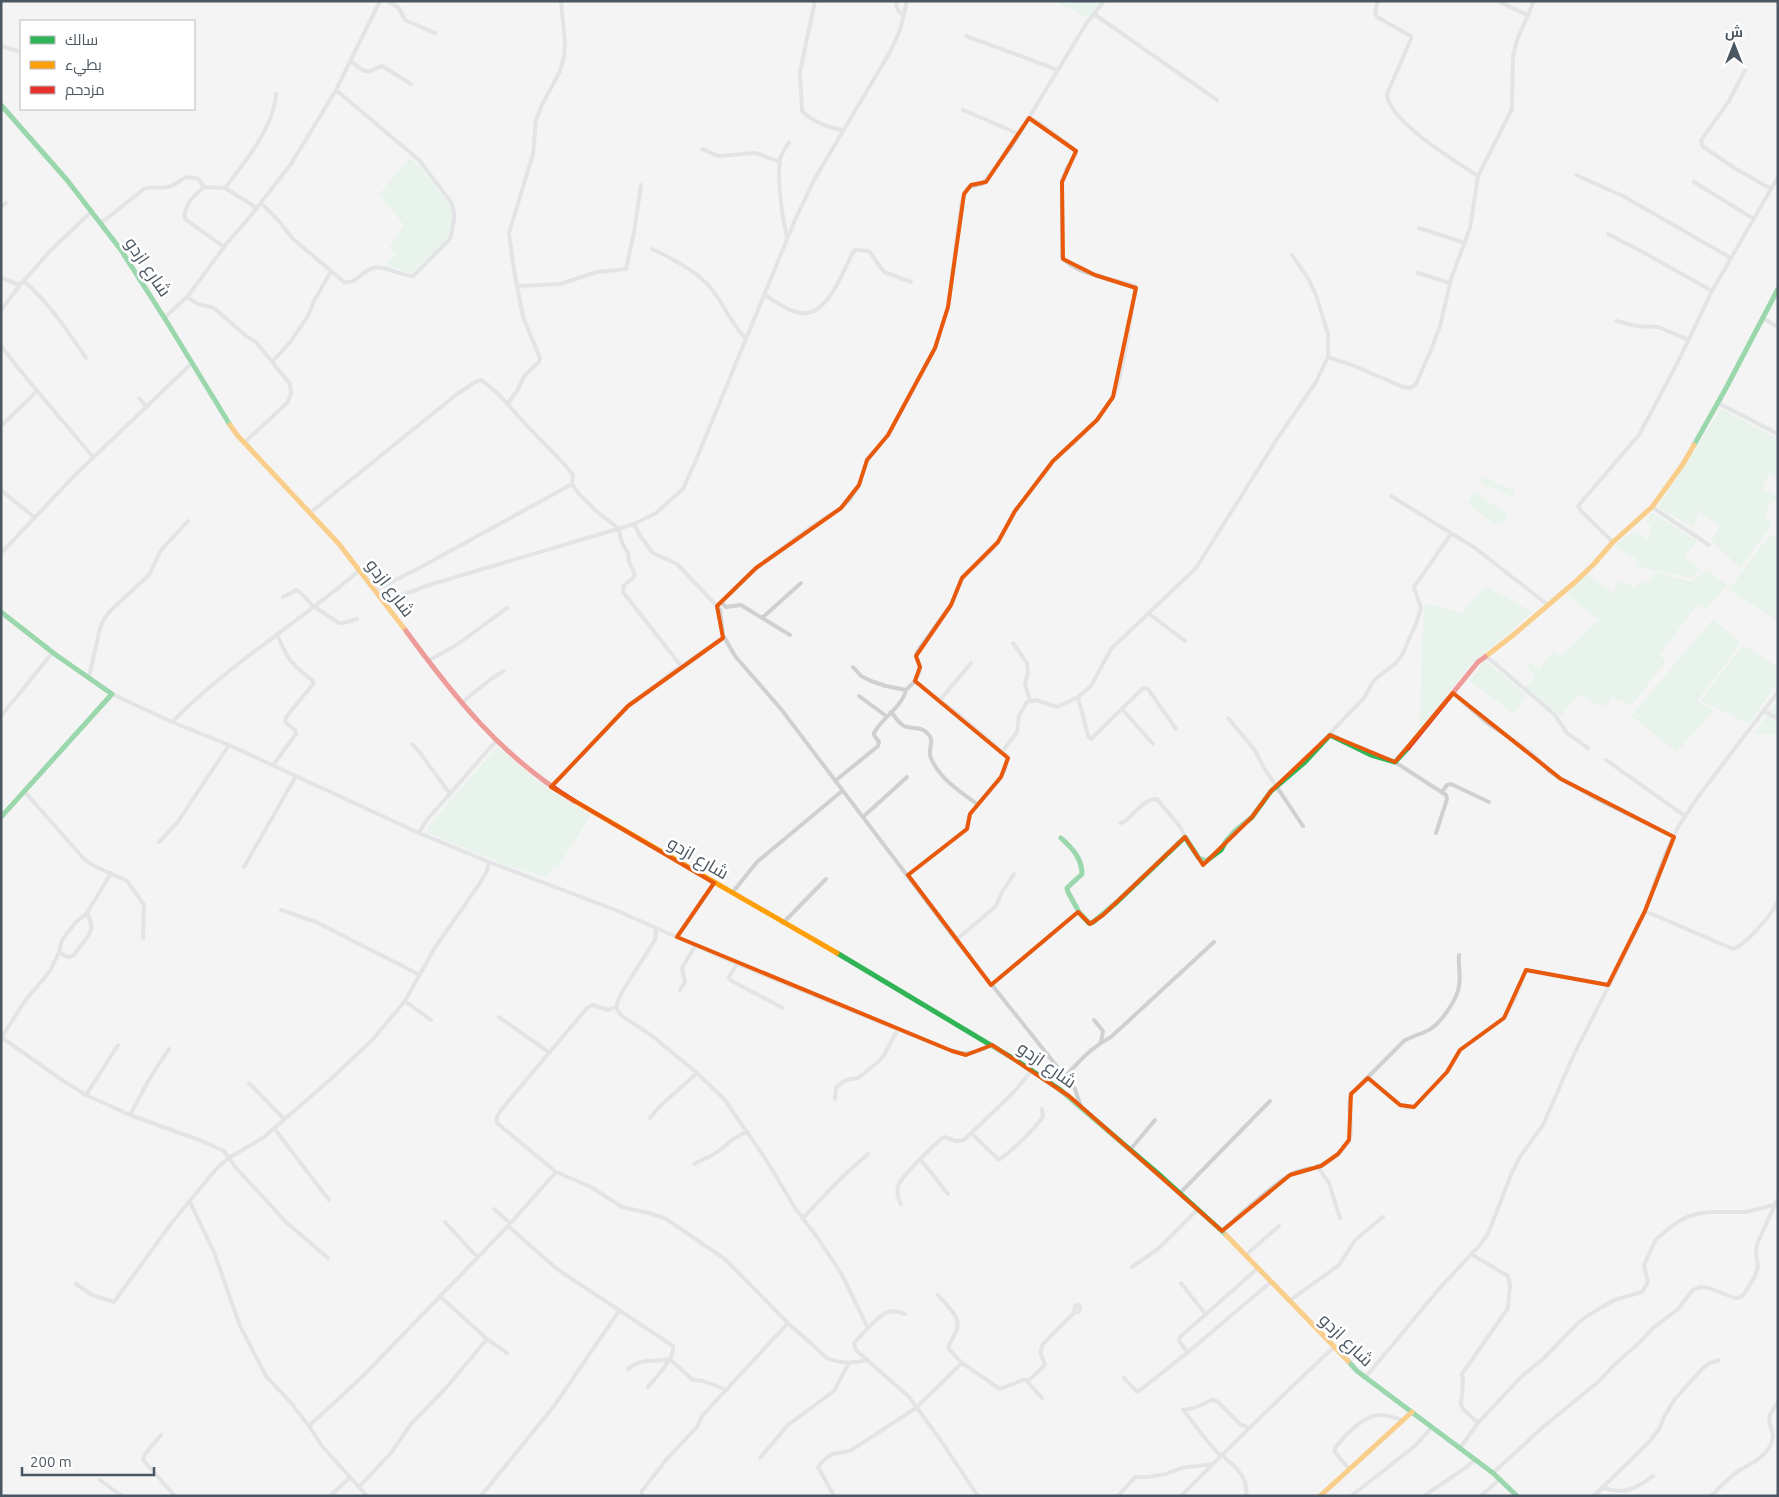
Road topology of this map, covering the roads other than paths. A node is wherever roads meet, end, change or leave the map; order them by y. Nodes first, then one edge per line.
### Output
1 (380, 1) edge
2 (388, 1) edge
3 (561, 1) edge
4 (815, 1) edge
5 (895, 1) edge
6 (907, 1) edge
7 (1104, 1) edge
8 (1378, 1) edge
9 (1498, 1) edge
10 (1534, 1) edge
11 (1094, 14) junction
12 (1527, 15) junction
13 (904, 16) junction
14 (435, 33) dead end
15 (966, 36) dead end
16 (1, 46) edge
17 (20, 52) edge
18 (351, 61) junction
19 (1058, 70) junction
20 (1745, 70) dead end
21 (411, 84) dead end
22 (336, 90) junction
23 (276, 94) dead end
24 (1216, 100) dead end
25 (1, 105) edge
26 (963, 110) dead end
27 (1029, 118) junction
28 (842, 130) junction
29 (1019, 134) junction
30 (789, 142) dead end
31 (702, 149) dead end
32 (780, 162) junction
33 (1576, 175) dead end
34 (1478, 176) junction
35 (1778, 177) edge
36 (1694, 182) dead end
37 (642, 185) dead end
38 (204, 187) junction
39 (224, 188) junction
40 (1771, 189) junction
41 (6, 203) dead end
42 (261, 203) junction
43 (1, 207) edge
44 (257, 208) junction
45 (92, 211) junction
46 (1754, 219) junction
47 (101, 223) junction
48 (1419, 228) dead end
49 (1608, 234) dead end
50 (787, 238) junction
51 (1465, 243) junction
52 (224, 247) junction
53 (652, 248) dead end
54 (1292, 255) dead end
55 (1732, 258) junction
56 (331, 271) junction
57 (1418, 273) dead end
58 (1, 278) edge
59 (24, 280) junction
60 (911, 282) dead end
61 (1450, 283) junction
62 (20, 285) junction
63 (517, 286) junction
64 (1778, 289) edge
65 (1712, 291) junction
66 (765, 295) junction
67 (187, 297) junction
68 (1, 310) edge
69 (165, 317) junction
70 (1762, 318) junction
71 (1616, 321) dead end
72 (1778, 327) edge
73 (746, 339) junction
74 (1689, 340) junction
75 (1, 346) edge
76 (1328, 357) junction
77 (86, 358) dead end
78 (272, 362) junction
79 (192, 363) junction
80 (36, 392) junction
81 (139, 398) dead end
82 (508, 403) junction
83 (1718, 403) junction
84 (146, 407) junction
85 (2, 425) edge
86 (1778, 434) edge
87 (244, 443) junction
88 (93, 457) junction
89 (572, 484) junction
90 (1, 490) edge
91 (1391, 496) dead end
92 (1652, 506) junction
93 (310, 513) junction
94 (34, 517) junction
95 (188, 521) dead end
96 (634, 524) junction
97 (618, 528) junction
98 (1451, 534) junction
99 (1613, 542) junction
100 (1709, 545) dead end
101 (1, 553) edge
102 (360, 570) junction
103 (801, 583) dead end
104 (376, 590) junction
105 (283, 597) dead end
106 (383, 602) junction
107 (719, 604) junction
108 (1548, 605) junction
109 (313, 606) junction
110 (507, 608) dead end
111 (1, 612) edge
112 (1148, 613) junction
113 (762, 618) junction
114 (357, 619) dead end
115 (277, 634) junction
116 (790, 634) dead end
117 (724, 637) junction
118 (1184, 641) dead end
119 (1013, 643) dead end
120 (52, 652) junction
121 (1485, 656) junction
122 (428, 660) junction
123 (971, 663) dead end
124 (681, 666) junction
125 (853, 667) dead end
126 (504, 671) dead end
127 (89, 677) junction
128 (915, 681) junction
129 (906, 690) junction
130 (1778, 692) edge
131 (1453, 693) junction
132 (112, 694) junction
133 (859, 696) dead end
134 (1078, 697) junction
135 (940, 700) junction
136 (1030, 700) junction
137 (461, 703) junction
138 (1122, 709) junction
139 (1764, 711) junction
140 (891, 712) junction
141 (1, 716) edge
142 (886, 716) junction
143 (1228, 718) dead end
144 (1778, 719) edge
145 (172, 722) junction
146 (1176, 729) dead end
147 (1330, 735) junction
148 (496, 741) junction
149 (412, 744) dead end
150 (1153, 744) dead end
151 (229, 745) junction
152 (1588, 748) dead end
153 (1002, 752) junction
154 (1606, 760) dead end
155 (1395, 762) junction
156 (272, 765) junction
157 (296, 776) junction
158 (907, 777) dead end
159 (835, 781) junction
160 (1276, 785) junction
161 (550, 787) junction
162 (842, 791) junction
163 (26, 792) junction
164 (1442, 792) junction
165 (450, 794) junction
166 (1489, 802) dead end
167 (977, 804) junction
168 (1685, 816) junction
169 (1, 817) edge
170 (863, 817) junction
171 (1120, 823) dead end
172 (1303, 826) dead end
173 (419, 833) junction
174 (1436, 833) dead end
175 (1674, 836) junction
176 (1185, 837) junction
177 (1061, 838) dead end
178 (159, 842) dead end
179 (489, 862) junction
180 (244, 867) dead end
181 (111, 873) junction
182 (1014, 874) dead end
183 (908, 875) junction
184 (826, 879) dead end
185 (714, 883) junction
186 (732, 893) junction
187 (1778, 901) edge
188 (281, 910) dead end
189 (1644, 910) junction
190 (1078, 912) junction
191 (86, 913) junction
192 (783, 924) junction
193 (655, 927) junction
194 (677, 937) junction
195 (143, 938) dead end
196 (956, 940) junction
197 (1214, 942) dead end
198 (695, 946) junction
199 (59, 952) junction
200 (1459, 955) dead end
201 (737, 964) junction
202 (418, 974) junction
203 (991, 985) junction
204 (1608, 985) junction
205 (680, 990) dead end
206 (405, 1001) junction
207 (616, 1007) junction
208 (783, 1008) dead end
209 (499, 1017) dead end
210 (431, 1020) dead end
211 (1094, 1020) dead end
212 (898, 1030) junction
213 (2, 1037) edge
214 (1101, 1042) junction
215 (118, 1045) dead end
216 (992, 1045) junction
217 (169, 1049) dead end
218 (550, 1053) junction
219 (1032, 1070) junction
220 (698, 1073) junction
221 (1065, 1078) junction
222 (1368, 1078) junction
223 (249, 1083) dead end
224 (86, 1095) junction
225 (835, 1099) dead end
226 (1270, 1101) dead end
227 (1081, 1107) junction
228 (1042, 1109) dead end
229 (130, 1115) junction
230 (650, 1118) dead end
231 (284, 1119) junction
232 (1155, 1120) dead end
233 (274, 1128) junction
234 (748, 1132) junction
235 (971, 1132) junction
236 (1130, 1150) junction
237 (868, 1154) dead end
238 (229, 1158) junction
239 (921, 1160) junction
240 (694, 1164) dead end
241 (1317, 1166) junction
242 (556, 1172) junction
243 (1180, 1193) junction
244 (948, 1194) dead end
245 (1778, 1198) edge
246 (329, 1200) dead end
247 (190, 1202) junction
248 (901, 1204) dead end
249 (1774, 1205) junction
250 (494, 1209) dead end
251 (1198, 1209) junction
252 (1383, 1217) dead end
253 (803, 1218) junction
254 (1340, 1218) dead end
255 (445, 1222) dead end
256 (509, 1224) junction
257 (1279, 1226) dead end
258 (1222, 1232) junction
259 (1246, 1254) junction
260 (1471, 1254) junction
261 (477, 1257) junction
262 (328, 1258) dead end
263 (1132, 1267) dead end
264 (1258, 1268) junction
265 (1271, 1282) junction
266 (1181, 1283) dead end
267 (76, 1284) dead end
268 (938, 1295) dead end
269 (440, 1296) junction
270 (1289, 1301) junction
271 (619, 1311) junction
272 (1074, 1312) dead end
273 (905, 1314) dead end
274 (1206, 1315) junction
275 (788, 1323) junction
276 (868, 1328) junction
277 (487, 1339) junction
278 (1333, 1348) junction
279 (506, 1353) dead end
280 (1188, 1353) junction
281 (670, 1359) junction
282 (868, 1360) junction
283 (1719, 1360) dead end
284 (849, 1363) junction
285 (962, 1363) junction
286 (628, 1369) dead end
287 (1124, 1378) dead end
288 (1365, 1378) junction
289 (1028, 1381) junction
290 (648, 1387) dead end
291 (727, 1390) junction
292 (1042, 1398) dead end
293 (1778, 1403) edge
294 (916, 1408) junction
295 (1412, 1412) junction
296 (1402, 1420) junction
297 (1478, 1423) junction
298 (308, 1426) junction
299 (1432, 1427) junction
300 (1249, 1428) junction
301 (161, 1435) dead end
302 (1460, 1448) junction
303 (1222, 1455) junction
304 (760, 1458) dead end
305 (1475, 1459) junction
306 (1213, 1464) junction
307 (1349, 1469) junction
308 (1493, 1474) junction
309 (1653, 1476) dead end
310 (349, 1478) junction
311 (1500, 1479) junction
312 (100, 1480) dead end
313 (359, 1487) junction
314 (1602, 1487) junction
315 (122, 1496) edge
316 (175, 1496) edge
317 (330, 1496) edge
318 (367, 1496) edge
319 (481, 1496) edge
320 (641, 1496) edge
321 (834, 1496) edge
322 (978, 1496) edge
323 (1118, 1496) edge
324 (1181, 1496) edge
325 (1246, 1496) edge
326 (1320, 1496) edge
327 (1350, 1496) edge
328 (1424, 1496) edge
329 (1481, 1496) edge
330 (1517, 1496) edge
331 (1594, 1496) edge
332 (1711, 1496) edge

1 - 18 street
2 - 14 street
3 - 63 street
4 - 28 street
5 - 13 street
6 - 13 street
7 - 11 street
8 - 34 street
9 - 12 street
10 - 12 street
11 - 19 street
11 - 24 street
12 - 34 street
13 - 28 street
15 - 19 street
16 - 17 street
18 - 21 street
18 - 22 street
19 - 27 street
20 - 40 street
22 - 42 street
22 - 56 street
23 - 39 street
25 - 45 street, شارع ازدو
26 - 29 street
27 - 29 street
27 - 128 street
28 - 50 street
29 - 107 street
30 - 32 street
31 - 32 street
32 - 50 street
33 - 55 street
34 - 51 street
35 - 40 street
36 - 46 street
37 - 63 street
38 - 39 street
38 - 47 street
38 - 52 street
39 - 44 street
40 - 46 street
41 - 43 street
42 - 44 street
42 - 56 street
44 - 52 street
45 - 47 street, شارع ازدو
45 - 59 street
46 - 55 street
47 - 69 street, شارع ازدو
48 - 51 street
49 - 65 street
50 - 66 street
51 - 61 street
52 - 67 street
53 - 73 street
54 - 76 street
55 - 65 street
56 - 78 street
57 - 61 street
58 - 62 street
59 - 62 street
59 - 77 street
60 - 66 street
61 - 76 street
62 - 68 street
63 - 82 street
64 - 70 street
65 - 74 street
66 - 73 street
67 - 69 street
67 - 78 street
69 - 79 street, شارع ازدو
70 - 72 street
70 - 83 street
71 - 74 street
73 - 96 street
74 - 99 street
75 - 80 street
76 - 112 street
78 - 87 street
79 - 84 street
79 - 87 street, شارع ازدو
80 - 85 street
80 - 88 street
81 - 84 street
82 - 89 street
82 - 93 street
83 - 86 street
83 - 92 street
84 - 88 street
87 - 93 street, شارع ازدو
88 - 94 street
89 - 97 street
89 - 104 street
90 - 94 street
91 - 98 street
92 - 99 street
92 - 100 street
93 - 102 street, شارع ازدو
94 - 101 street
95 - 127 street
96 - 97 street
96 - 107 street
97 - 106 street
97 - 124 street
98 - 108 street
98 - 147 street
99 - 108 street
102 - 104 street, شارع ازدو
102 - 109 street
103 - 113 street
104 - 106 street, شارع ازدو
105 - 109 street
106 - 122 street, شارع ازدو
107 - 113 street
107 - 117 street
108 - 121 street
109 - 114 street
109 - 115 street
110 - 122 street
111 - 120 street
112 - 118 street
112 - 134 street
113 - 116 street
115 - 145 street
115 - 156 street
117 - 124 street
117 - 159 street
119 - 136 street
120 - 127 street
120 - 141 street
121 - 131 street
121 - 152 street
122 - 137 street, شارع ازدو
123 - 135 street
124 - 161 street
125 - 129 street
126 - 137 street
127 - 132 street
128 - 129 street
128 - 135 street
129 - 140 street
130 - 139 street
131 - 155 street
131 - 175 street
132 - 145 street
132 - 163 street
133 - 142 street
134 - 136 street
134 - 138 street
135 - 153 street
136 - 153 street
137 - 148 street, شارع ازدو
138 - 146 street
138 - 150 street
139 - 144 street
139 - 168 street
140 - 142 street
140 - 167 street
142 - 159 street
143 - 160 street
145 - 151 street
147 - 155 street
147 - 160 street
148 - 161 street, شارع ازدو
148 - 165 street
149 - 165 street
151 - 156 street
151 - 178 street
153 - 167 street
154 - 168 street
155 - 164 street
156 - 157 street
157 - 173 street
157 - 180 street
158 - 170 street
159 - 162 street
160 - 172 street
160 - 176 street
161 - 185 street, شارع ازدو
162 - 170 street
162 - 186 street
163 - 169 street
163 - 181 street
164 - 166 street
164 - 174 street
165 - 173 street
167 - 183 street
168 - 175 street
170 - 183 street
171 - 176 street
173 - 179 street
175 - 189 street
176 - 190 street
177 - 190 street
179 - 193 street
179 - 202 street
181 - 191 street
181 - 195 street
182 - 196 street
183 - 196 street
184 - 192 street
185 - 186 street, شارع ازدو
185 - 194 street
186 - 192 street, شارع ازدو
187 - 189 street
188 - 202 street
189 - 204 street
190 - 203 street
191 - 199 street
191 - 199 street
192 - 216 street, شارع ازدو
193 - 194 street
193 - 207 street
194 - 198 street
196 - 203 street
197 - 214 street
198 - 201 street
198 - 205 street
199 - 213 street
200 - 222 street
201 - 208 street
201 - 212 street
202 - 206 street
203 - 221 street
204 - 222 street
204 - 260 street
206 - 210 street
206 - 231 street
207 - 218 street
207 - 220 street
209 - 218 street
211 - 214 street
212 - 216 street
212 - 225 street
213 - 224 street
214 - 221 street
215 - 224 street
216 - 219 street, شارع ازدو
217 - 229 street
218 - 242 street
219 - 227 street, شارع ازدو
219 - 235 street
220 - 230 street
220 - 234 street
221 - 227 street
222 - 241 street
223 - 231 street
224 - 229 street
226 - 243 street
227 - 236 street, شارع ازدو
228 - 235 street
229 - 238 street
231 - 233 street
232 - 236 street
233 - 238 street
233 - 246 street
234 - 240 street
234 - 253 street
235 - 239 street
236 - 243 street, شارع ازدو
237 - 253 street
238 - 247 street
238 - 262 street
239 - 244 street
239 - 248 street
241 - 254 street
241 - 258 street
242 - 256 street
242 - 275 street
243 - 251 street, شارع ازدو
245 - 249 street
247 - 267 street
247 - 298 street
249 - 297 street
249 - 308 street
250 - 256 street
251 - 258 street, شارع ازدو
251 - 263 street
252 - 270 street
253 - 276 street
255 - 261 street
256 - 261 street
256 - 271 street
257 - 259 street
258 - 259 street, شارع ازدو
259 - 264 street, شارع ازدو
260 - 288 street
260 - 297 street
261 - 269 street
264 - 265 street, شارع ازدو
264 - 274 street
265 - 270 street, شارع ازدو
265 - 280 street
266 - 274 street
268 - 285 street
269 - 277 street
269 - 298 street
270 - 278 street, شارع ازدو
271 - 281 street
271 - 319 street
272 - 289 street
273 - 276 street
274 - 280 street
275 - 284 street
275 - 291 street
276 - 282 street
277 - 279 street
277 - 313 street
278 - 288 street, شارع ازدو
278 - 300 street
280 - 287 street
281 - 286 street
281 - 290 street
281 - 291 street
282 - 284 street
282 - 294 street
283 - 314 street
284 - 304 street
285 - 289 street
285 - 294 street
288 - 295 street, شارع ازدو
289 - 292 street
291 - 320 street
293 - 332 street
294 - 321 street
294 - 322 street
295 - 296 street
295 - 299 street, شارع ازدو
296 - 307 street
296 - 307 street
297 - 302 street
298 - 310 street
299 - 302 street, شارع ازدو
299 - 327 street
300 - 303 street
300 - 303 street
301 - 316 street
302 - 305 street, شارع ازدو
303 - 306 street
303 - 325 street
305 - 308 street, شارع ازدو
305 - 328 street
306 - 323 street
306 - 324 street
307 - 326 street
308 - 311 street, شارع ازدو
309 - 314 street
310 - 313 street
310 - 317 street
311 - 329 street
311 - 330 street, شارع ازدو
312 - 315 street
313 - 318 street
314 - 331 street

